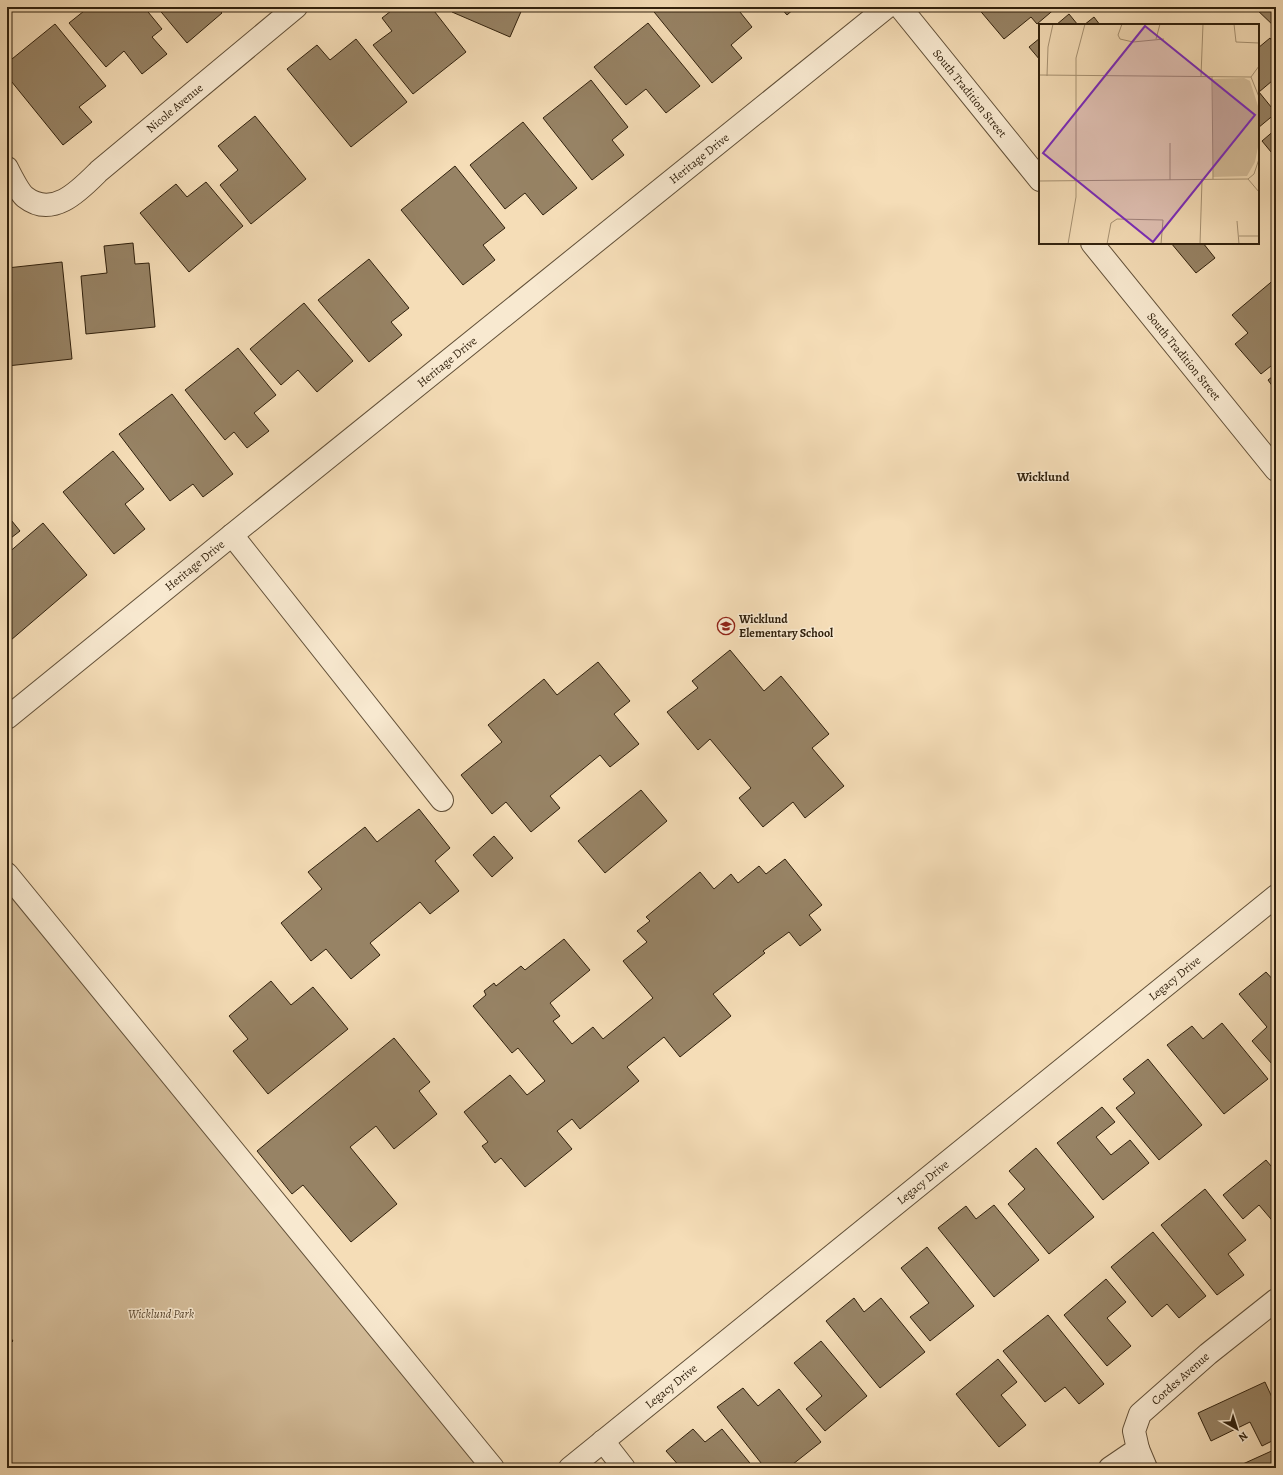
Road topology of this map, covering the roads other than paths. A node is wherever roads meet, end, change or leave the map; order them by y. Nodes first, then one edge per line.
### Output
1 (296, 7) edge
2 (887, 7) edge
3 (900, 7) edge
4 (7, 168) edge
5 (1039, 179) edge
6 (1093, 244) edge
7 (1276, 470) edge
8 (232, 535) junction
9 (8, 716) edge
10 (442, 800) dead end
11 (7, 874) edge
12 (1276, 896) edge
13 (1276, 1300) edge
14 (603, 1441) junction
15 (1142, 1459) edge
16 (493, 1468) edge
17 (570, 1468) edge
18 (624, 1468) edge
19 (1110, 1468) edge

1 - 4 street, Nicole Avenue
2 - 8 street, Heritage Drive
3 - 5 street, South Tradition Street
6 - 7 street, South Tradition Street
8 - 9 street, Heritage Drive
8 - 10 street
11 - 16 street
12 - 14 street, Legacy Drive
13 - 15 street, Cordes Avenue
14 - 17 street, Legacy Drive
14 - 18 street
15 - 19 street, Cordes Avenue

